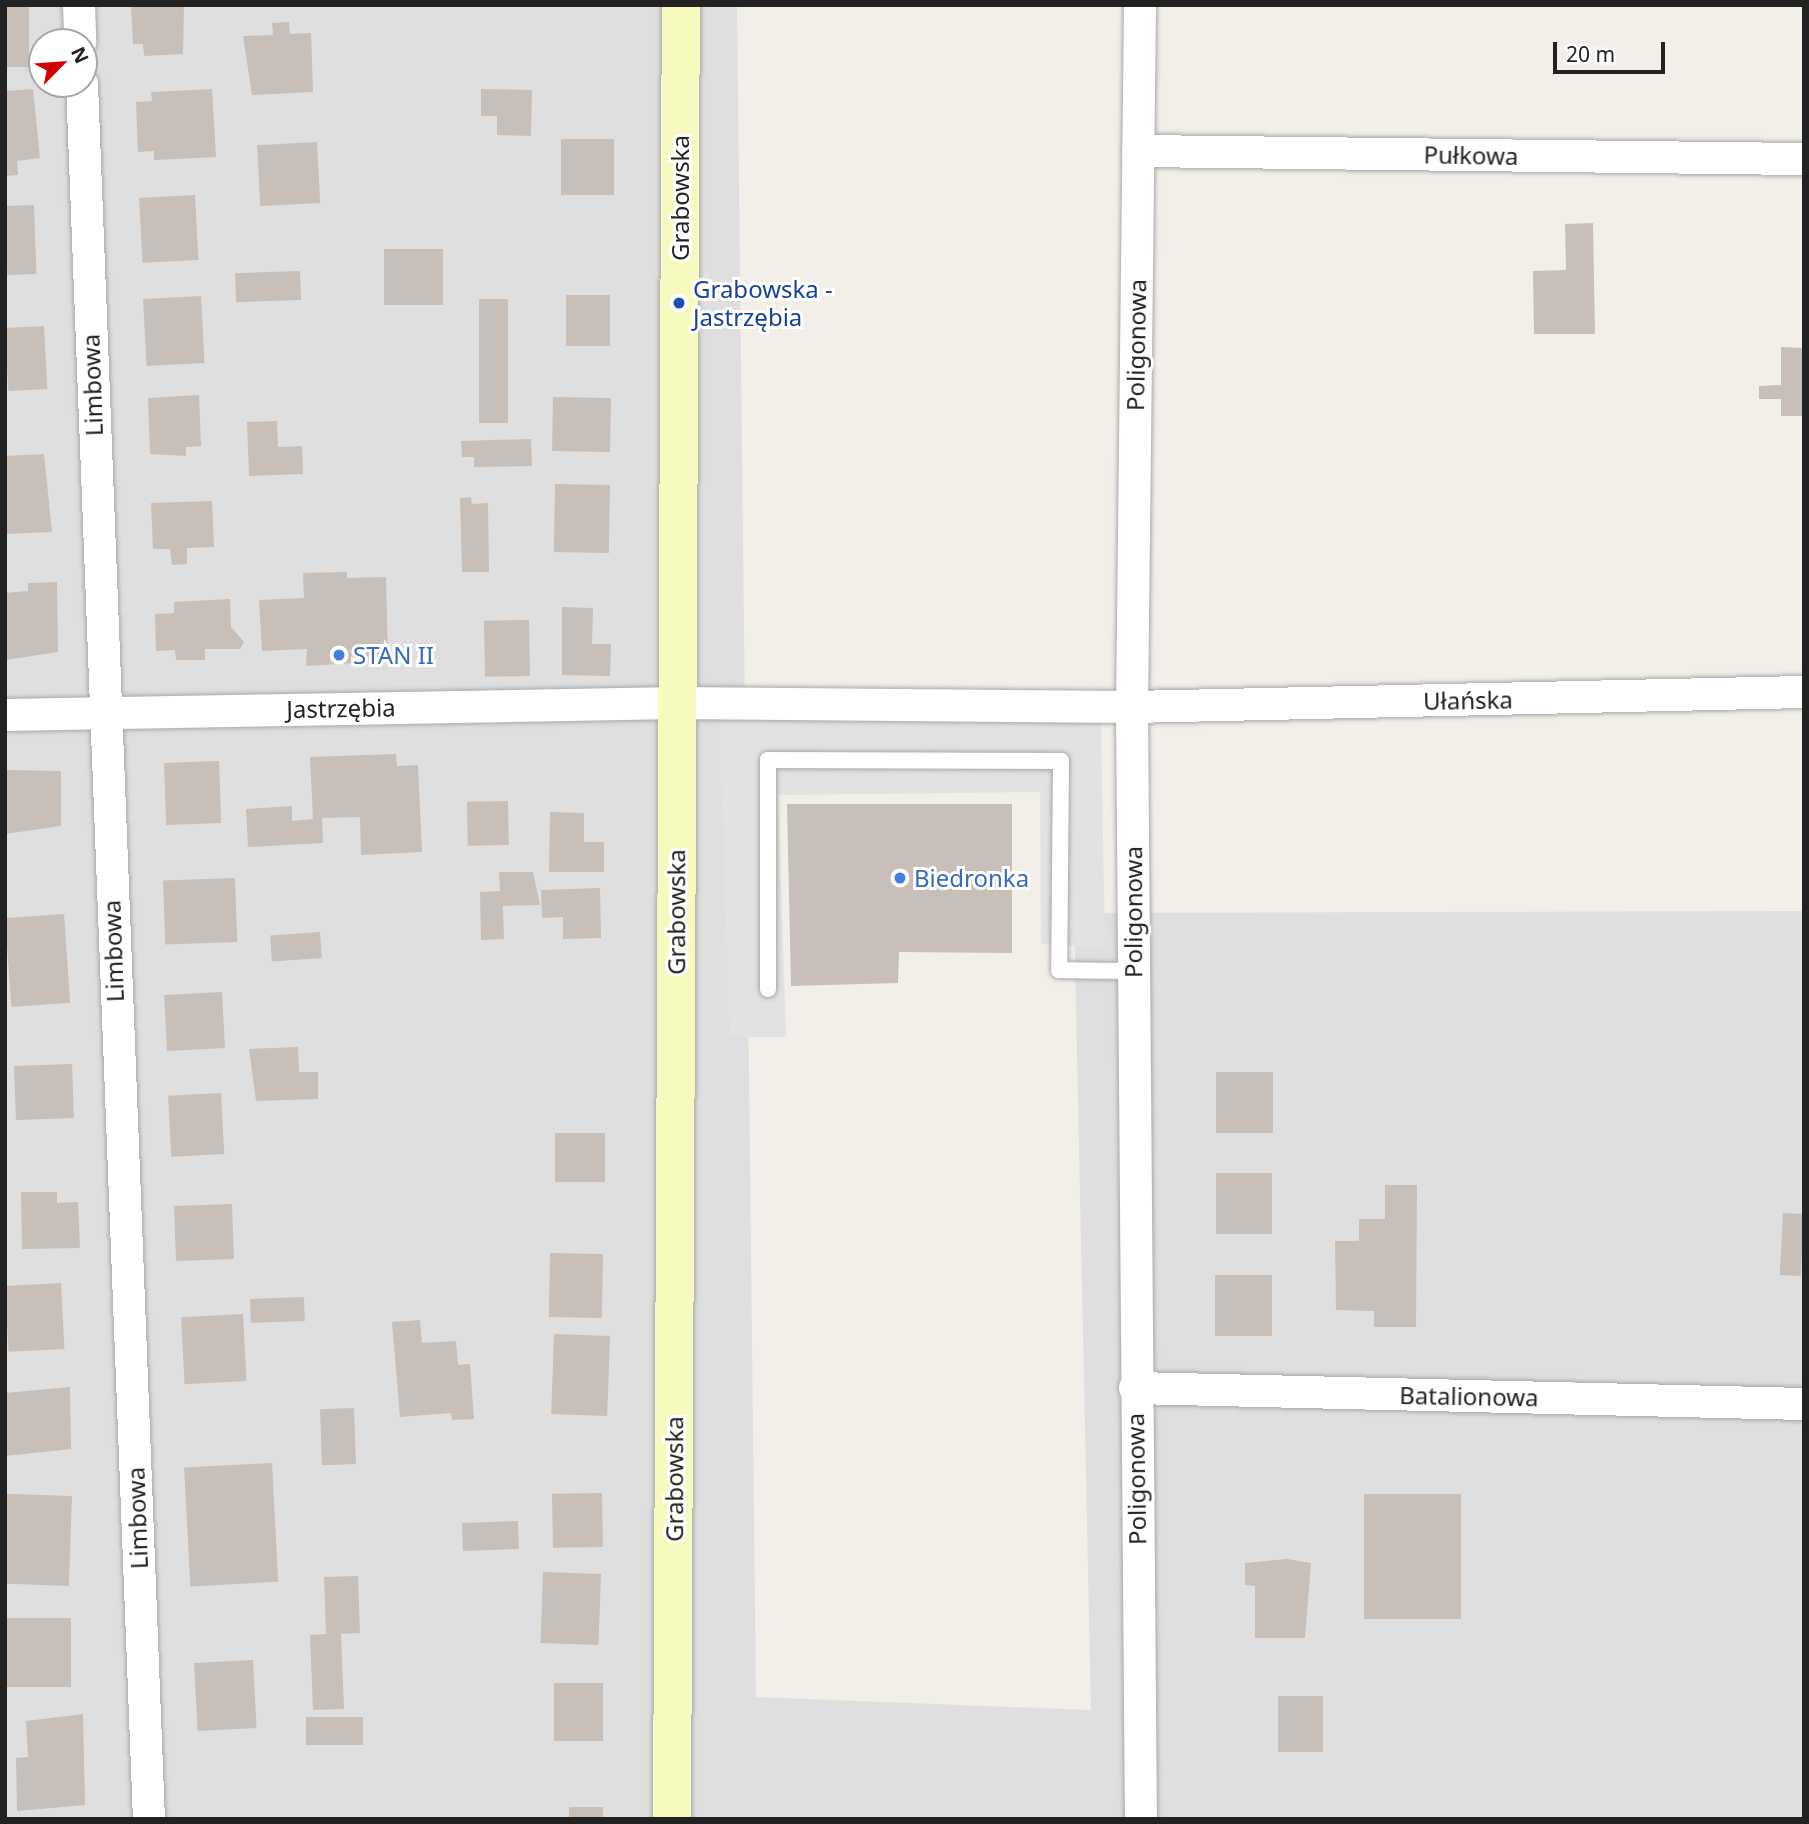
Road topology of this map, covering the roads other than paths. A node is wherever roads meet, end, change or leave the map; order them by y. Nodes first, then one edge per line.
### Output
1 (79, 5) edge
2 (681, 5) edge
3 (1140, 5) edge
4 (80, 28) edge
5 (82, 98) edge
6 (1138, 151) junction
7 (1804, 159) edge
8 (1804, 692) edge
9 (677, 703) junction
10 (1132, 707) junction
11 (103, 712) junction
12 (5, 715) edge
13 (1133, 971) junction
14 (768, 989) dead end
15 (1135, 1388) junction
16 (1804, 1404) edge
17 (149, 1819) edge
18 (672, 1819) edge
19 (1141, 1819) edge

1 - 4 street
2 - 9 street, Grabowska
3 - 6 street, Poligonowa
5 - 11 street, Limbowa
6 - 7 street, Pułkowa
6 - 10 street, Poligonowa
8 - 10 street, Ułańska
9 - 10 street, Ułańska
9 - 11 street, Jastrzębia
9 - 18 street, Grabowska
10 - 13 street, Poligonowa
11 - 12 street, Jastrzębia
11 - 17 street, Limbowa
13 - 14 lane
13 - 15 street, Poligonowa
15 - 16 street, Batalionowa
15 - 19 street, Poligonowa

